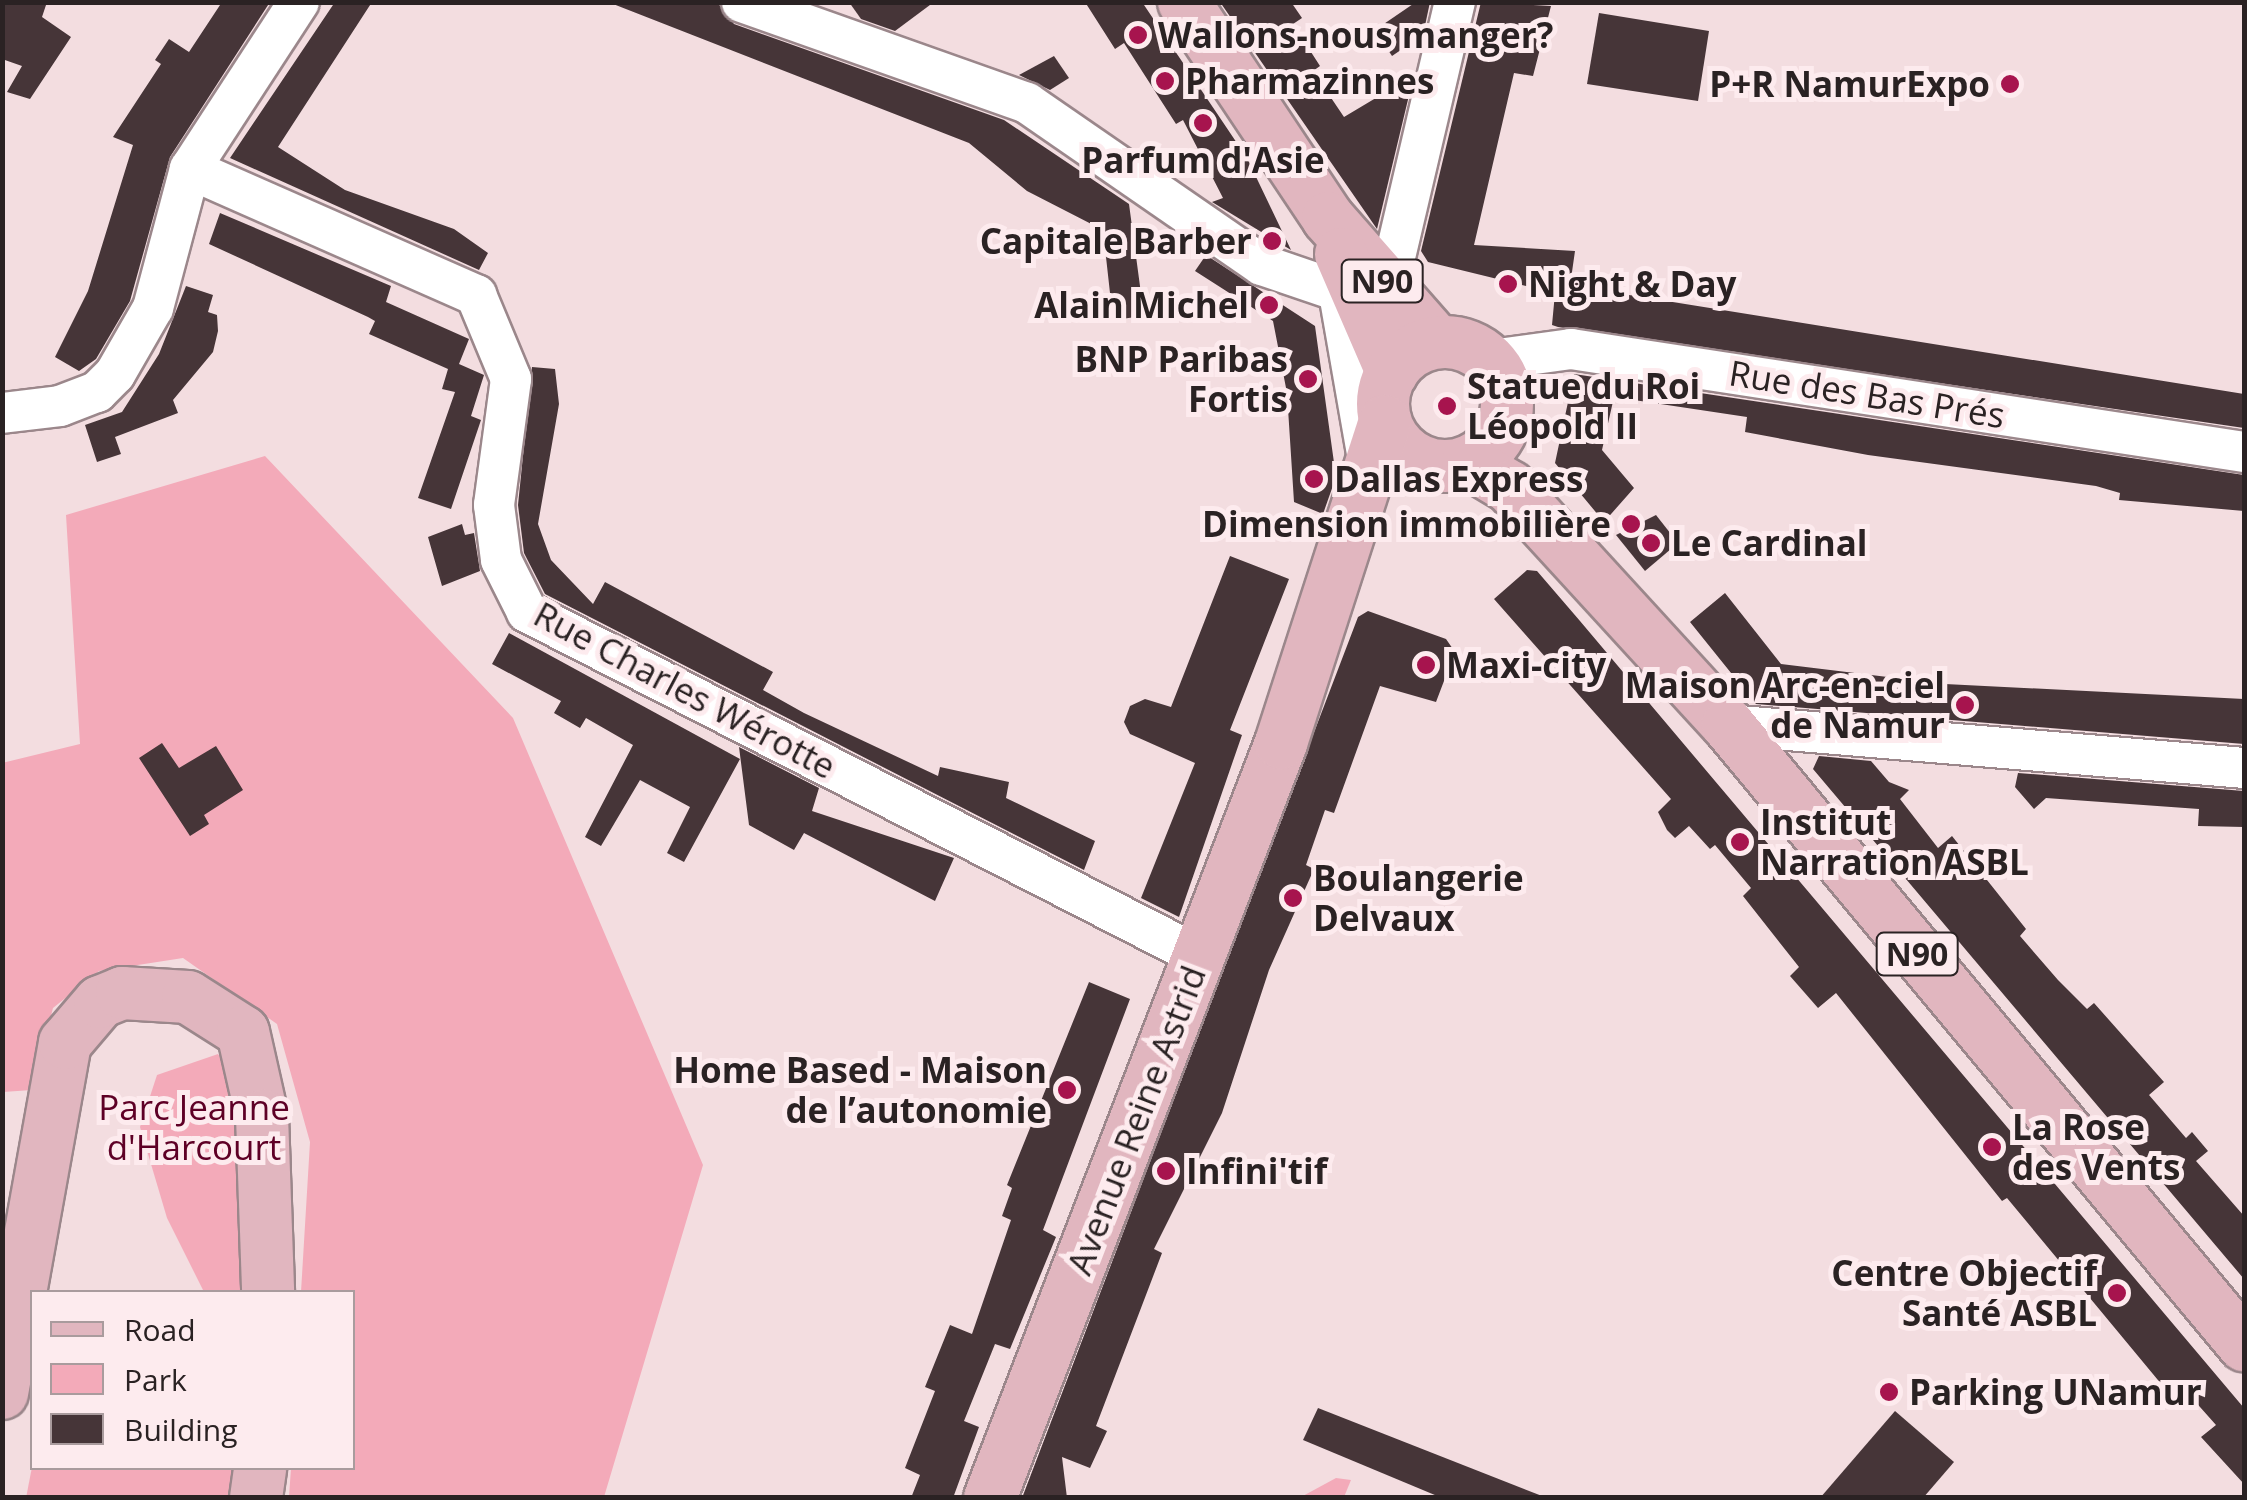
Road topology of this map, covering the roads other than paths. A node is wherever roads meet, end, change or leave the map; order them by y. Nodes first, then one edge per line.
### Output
1 (299, 2) edge
2 (742, 2) edge
3 (1184, 2) edge
4 (1455, 2) edge
5 (190, 169) junction
6 (1361, 292) junction
7 (1437, 342) junction
8 (1491, 360) junction
9 (1389, 396) junction
10 (2, 414) edge
11 (1506, 419) junction
12 (2244, 452) edge
13 (1446, 463) junction
14 (1370, 470) junction
15 (1586, 567) junction
16 (1728, 725) junction
17 (1282, 743) junction
18 (2244, 768) edge
19 (1199, 956) junction
20 (268, 1290) edge
21 (2244, 1345) edge
22 (2, 1392) edge
23 (260, 1470) edge
24 (256, 1498) edge
25 (990, 1498) edge

1 - 5 street
2 - 6 street
3 - 6 main road, N90
4 - 6 street
5 - 10 street
5 - 19 street, Rue Charles Wérotte
6 - 7 main road, N90
6 - 9 main road, N90
6 - 14 street
7 - 8 main road, N90
7 - 9 main road, N90
8 - 11 main road, N90
8 - 12 street, Rue des Bas Prés
9 - 13 main road, N90
9 - 14 main road, Avenue Reine Astrid
11 - 13 main road
11 - 15 main road, N90
13 - 15 main road, N90
13 - 17 main road, Avenue Reine Astrid
14 - 17 main road, Avenue Reine Astrid
15 - 16 main road, N90
16 - 18 street
16 - 21 main road, N90
17 - 19 main road, Avenue Reine Astrid
19 - 25 main road, Avenue Reine Astrid
20 - 22 main road
23 - 24 main road

